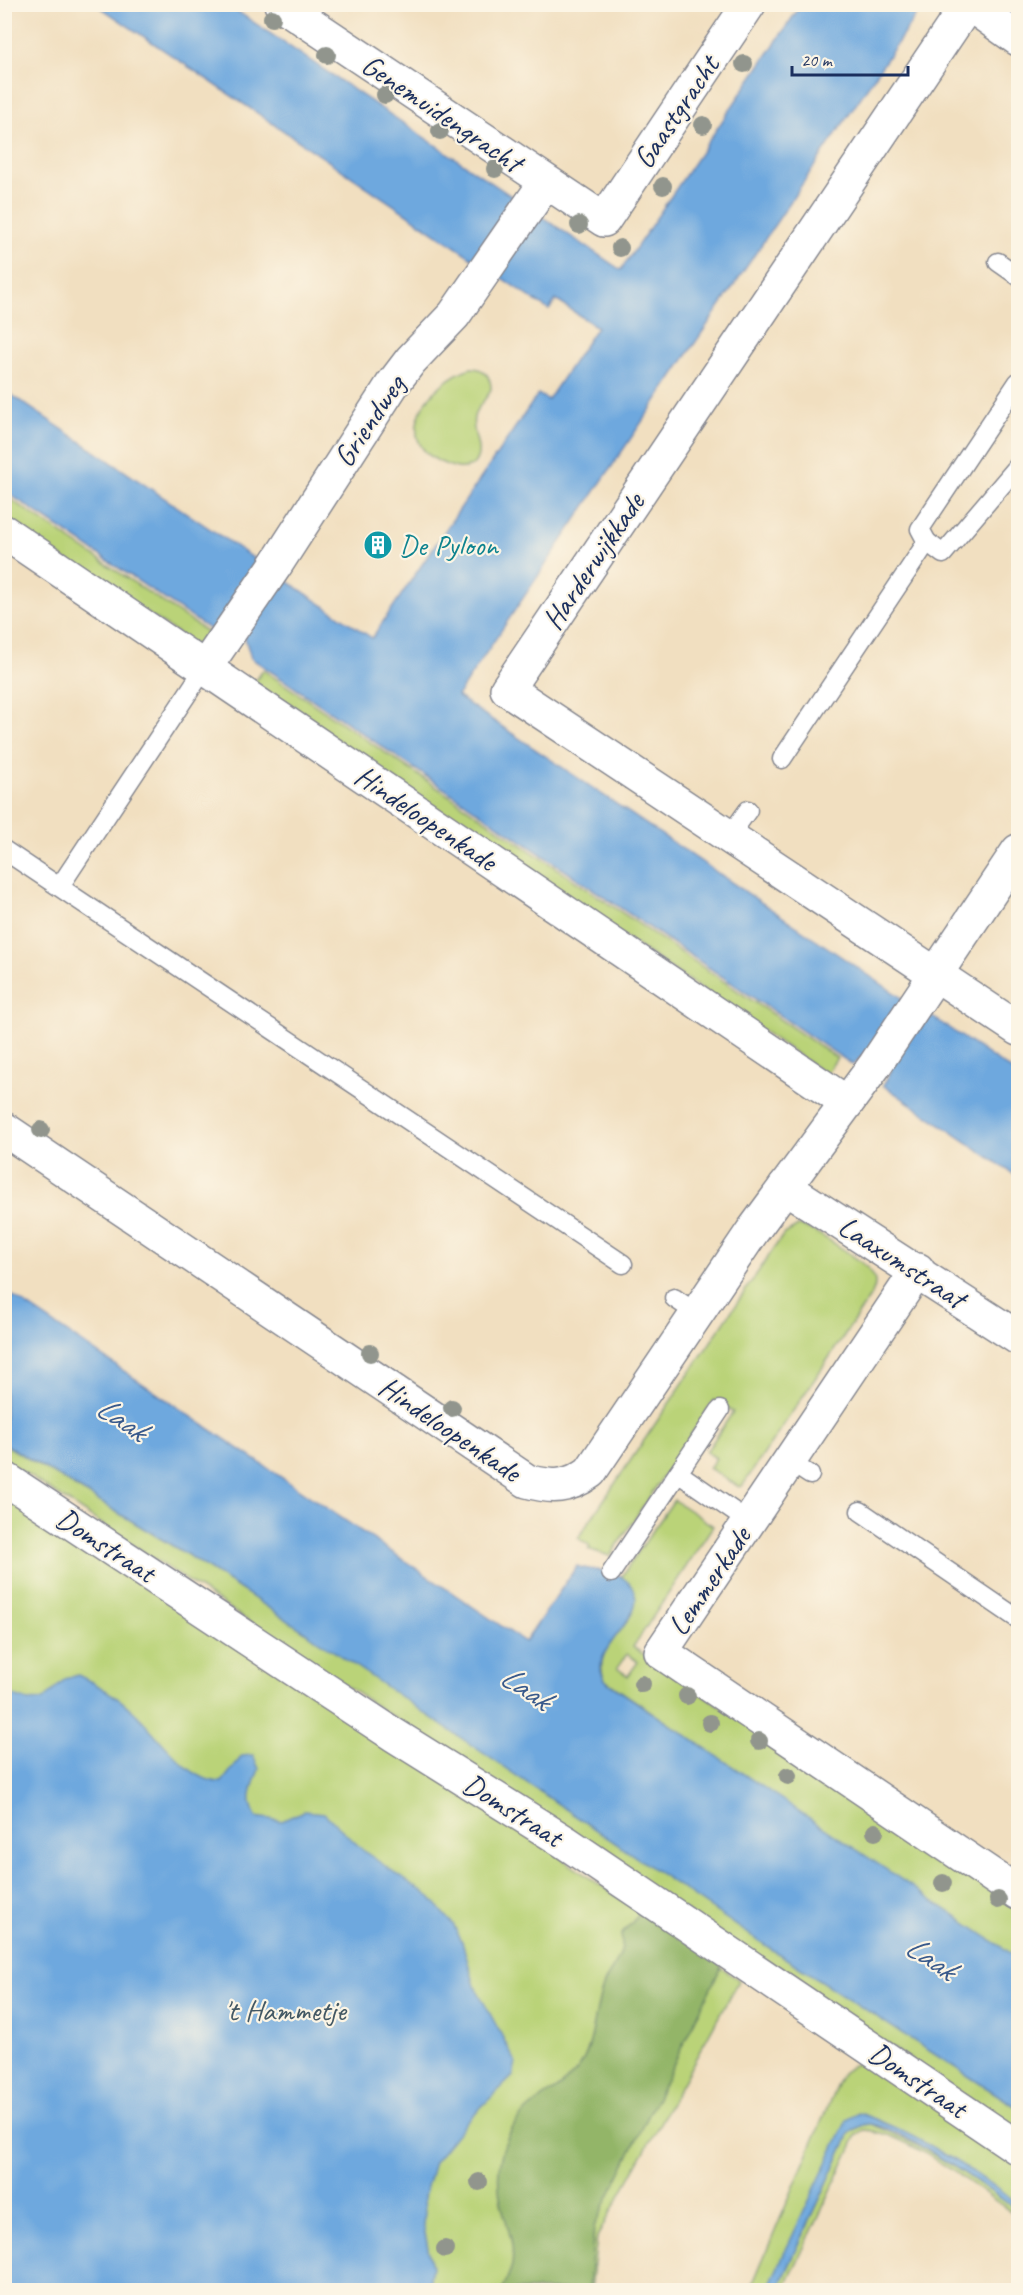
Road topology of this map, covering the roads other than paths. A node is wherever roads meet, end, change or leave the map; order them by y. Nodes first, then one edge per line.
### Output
1 (281, 4) edge
2 (749, 4) edge
3 (968, 4) edge
4 (1018, 39) edge
5 (538, 193) junction
6 (604, 220) joint
7 (998, 262) dead end
8 (1018, 276) edge
9 (1018, 382) edge
10 (1018, 466) edge
11 (4, 532) edge
12 (927, 542) junction
13 (204, 669) junction
14 (782, 759) dead end
15 (748, 810) dead end
16 (728, 838) junction
17 (4, 850) edge
18 (1018, 851) edge
19 (60, 886) junction
20 (936, 976) junction
21 (1018, 1029) edge
22 (847, 1103) junction
23 (4, 1128) edge
24 (785, 1187) junction
25 (623, 1264) dead end
26 (918, 1270) junction
27 (1018, 1338) edge
28 (720, 1410) dead end
29 (678, 1473) junction
30 (4, 1478) edge
31 (860, 1510) dead end
32 (749, 1522) junction
33 (611, 1573) dead end
34 (1018, 1618) edge
35 (1018, 1893) edge
36 (1018, 2148) edge

1 - 5 street, Genemuidengracht
2 - 6 street, Gaastgracht
3 - 4 street
3 - 16 street, Harderwijkkade
5 - 6 street, Genemuidengracht
5 - 13 street, Griendweg
7 - 8 lane
9 - 12 lane
10 - 12 lane
11 - 13 street, Hindeloopenkade
12 - 14 lane
13 - 19 lane
13 - 22 street, Hindeloopenkade
15 - 16 lane
16 - 20 street, Harderwijkkade
17 - 19 lane
18 - 20 street, Hindeloopenkade
19 - 25 lane
20 - 21 street, Harderwijkkade
20 - 22 street, Hindeloopenkade
22 - 24 street, Hindeloopenkade
23 - 24 street, Hindeloopenkade
24 - 26 street, Laaxumstraat
26 - 27 street, Laaxumstraat
26 - 32 street, Lemmerkade
28 - 29 lane
29 - 32 lane
29 - 33 lane
30 - 36 street, Domstraat
31 - 34 lane
32 - 35 street, Lemmerkade

